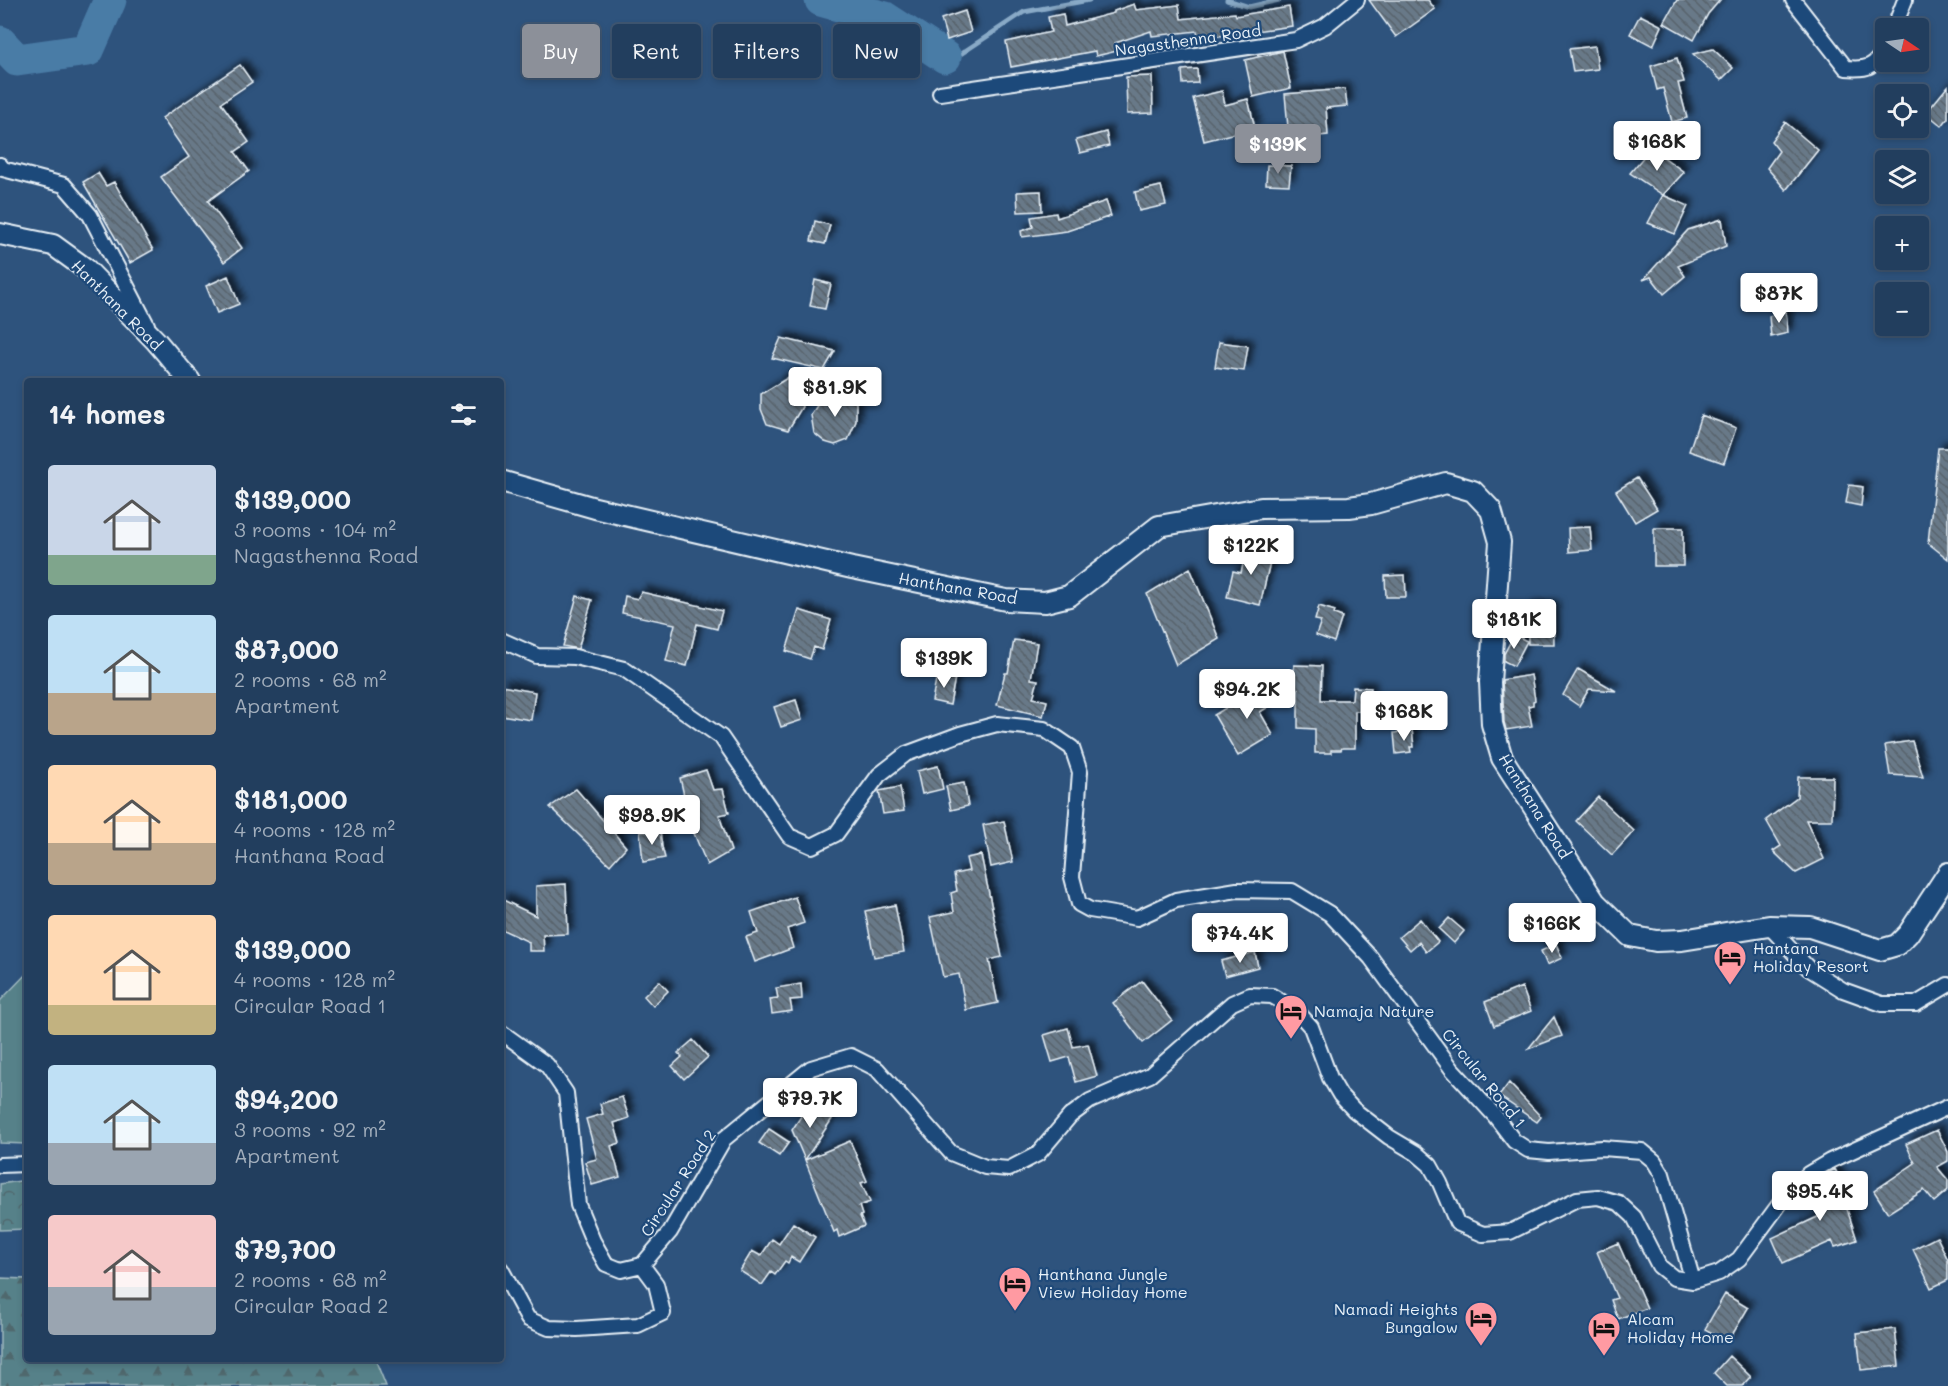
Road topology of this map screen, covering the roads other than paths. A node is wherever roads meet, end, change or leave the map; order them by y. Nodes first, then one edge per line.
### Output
1 (1357, 0) edge
2 (1793, 0) edge
3 (1905, 0) edge
4 (1898, 18) edge
5 (1875, 63) edge
6 (940, 93) dead end
7 (0, 165) edge
8 (0, 234) edge
9 (156, 341) junction
10 (187, 378) edge
11 (504, 483) edge
12 (504, 641) edge
13 (1948, 873) edge
14 (1769, 926) junction
15 (1948, 985) edge
16 (504, 1034) edge
17 (1948, 1107) edge
18 (24, 1164) edge
19 (0, 1165) edge
20 (642, 1265) junction
21 (504, 1274) edge
22 (1693, 1281) junction

1 - 6 street, Nagasthenna Road
2 - 5 street
3 - 4 street
7 - 9 street
8 - 9 street, Hanthana Road
9 - 10 street, Hanthana Road
11 - 14 street, Hanthana Road
12 - 22 street, Circular Road 1
13 - 14 street, Hanthana Road
14 - 15 street
16 - 20 street
17 - 22 street
18 - 19 street
20 - 21 street
20 - 22 street, Circular Road 2

